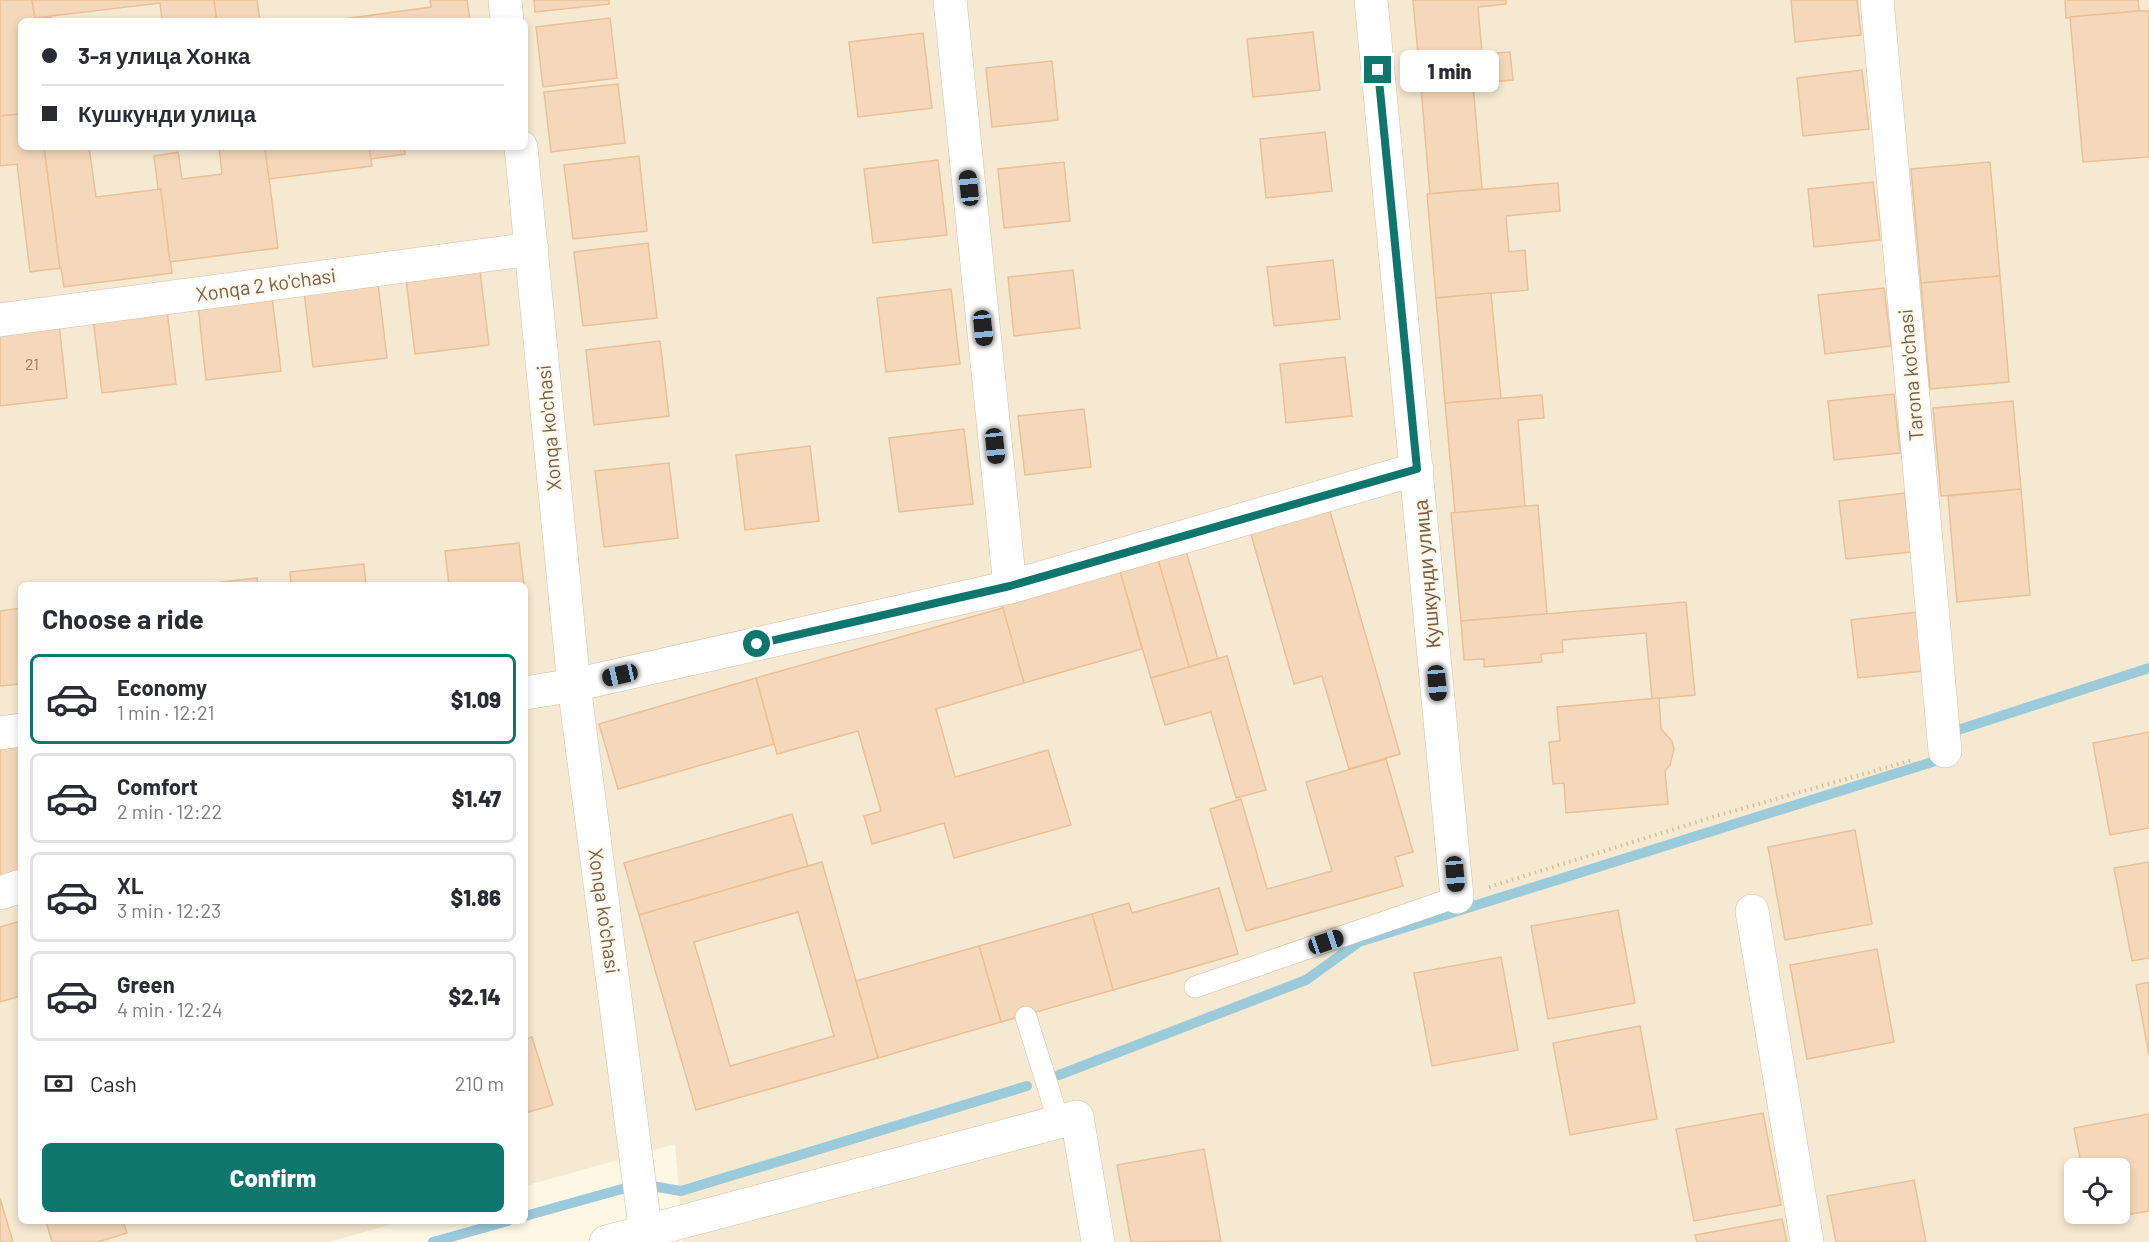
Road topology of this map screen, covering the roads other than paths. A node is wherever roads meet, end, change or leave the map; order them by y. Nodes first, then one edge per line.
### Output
1 (505, 0) edge
2 (950, 0) edge
3 (1371, 0) edge
4 (1877, 0) edge
5 (507, 18) edge
6 (521, 150) edge
7 (532, 249) junction
8 (0, 320) edge
9 (1417, 469) junction
10 (1010, 586) junction
11 (574, 685) junction
12 (528, 693) edge
13 (18, 730) edge
14 (0, 733) edge
15 (1945, 751) road end
16 (18, 887) edge
17 (0, 893) edge
18 (1457, 897) joint
19 (1752, 911) dead end
20 (1196, 987) dead end
21 (1026, 1017) dead end
22 (1068, 1119) junction
23 (646, 1236) edge
24 (606, 1242) edge
25 (1098, 1242) edge
26 (1807, 1242) edge

1 - 5 street
2 - 10 street
3 - 9 street, Кушкунди улица
4 - 15 street, Tarona ko'chasi
6 - 7 street, Xonqa ko'chasi
7 - 8 street, Xonqa 2 ko'chasi
7 - 11 street, Xonqa ko'chasi
9 - 10 street
9 - 18 street, Кушкунди улица
10 - 11 street
11 - 12 street
11 - 23 street, Xonqa ko'chasi
13 - 14 street
16 - 17 street
18 - 20 lane
19 - 26 street
21 - 22 lane
22 - 23 street
22 - 25 street
23 - 24 street

